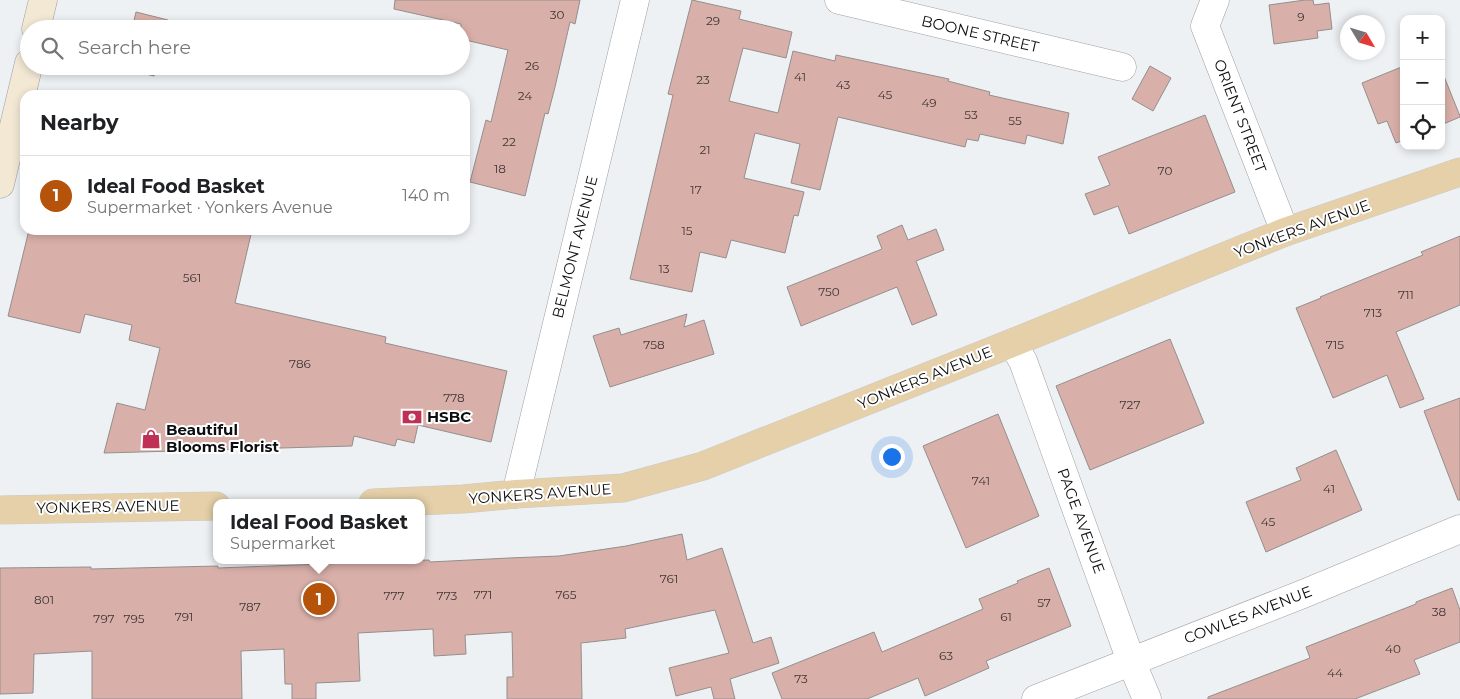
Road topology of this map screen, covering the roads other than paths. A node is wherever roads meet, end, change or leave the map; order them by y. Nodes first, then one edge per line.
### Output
1 (43, 0) edge
2 (635, 0) edge
3 (839, 0) edge
4 (1215, 0) edge
5 (38, 20) edge
6 (1122, 67) dead end
7 (27, 75) edge
8 (25, 90) edge
9 (20, 125) edge
10 (1460, 172) edge
11 (0, 184) edge
12 (1285, 232) junction
13 (1012, 343) junction
14 (516, 494) junction
15 (425, 501) edge
16 (213, 506) edge
17 (0, 510) edge
18 (1460, 529) edge
19 (1131, 661) junction
20 (1036, 699) edge
21 (1147, 699) edge

1 - 5 main road
2 - 14 street, BELMONT AVENUE
3 - 6 street, BOONE STREET
4 - 12 street, ORIENT STREET
7 - 8 main road
9 - 11 main road
10 - 12 main road, YONKERS AVENUE
12 - 13 main road, YONKERS AVENUE
13 - 14 main road, YONKERS AVENUE
13 - 19 street, PAGE AVENUE
14 - 15 main road, YONKERS AVENUE
16 - 17 main road, YONKERS AVENUE
18 - 19 street, COWLES AVENUE
19 - 20 street, COWLES AVENUE
19 - 21 street, PAGE AVENUE

